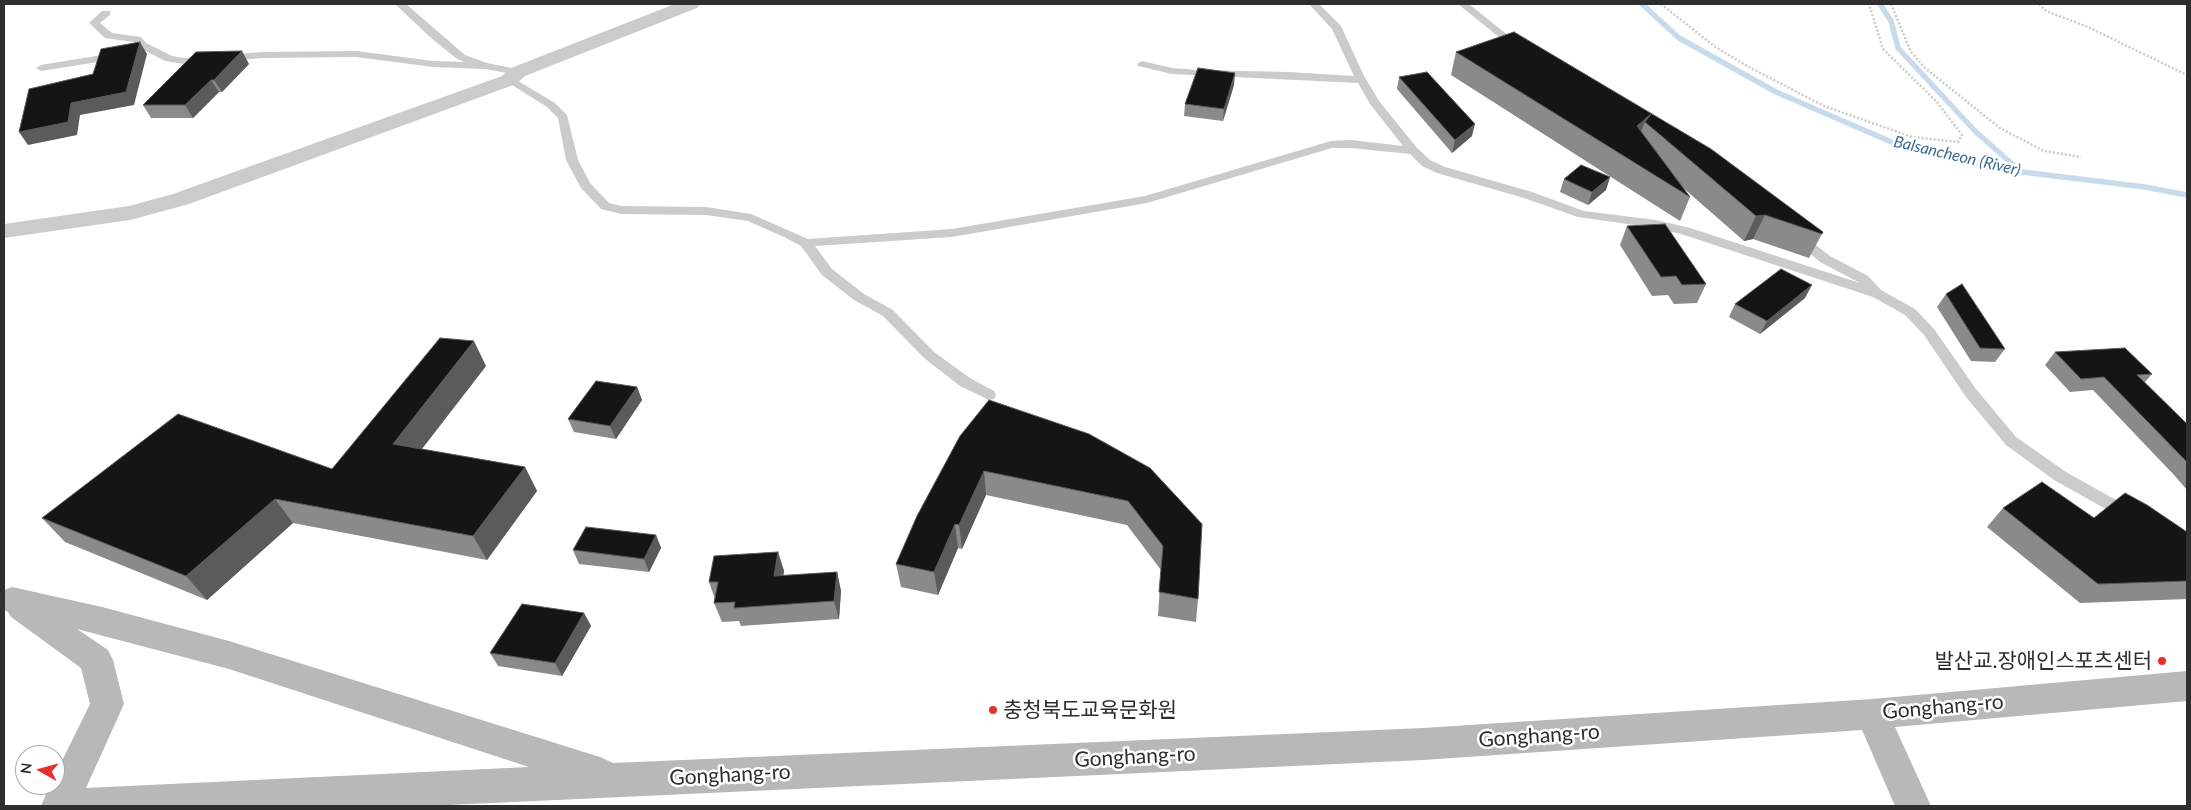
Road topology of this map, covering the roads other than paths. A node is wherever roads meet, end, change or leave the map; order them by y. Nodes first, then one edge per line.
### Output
1 (400, 4) edge
2 (691, 4) edge
3 (1314, 4) edge
4 (1463, 4) edge
5 (106, 13) dead end
6 (132, 49) junction
7 (1528, 54) edge
8 (1142, 64) dead end
9 (485, 66) junction
10 (41, 68) dead end
11 (513, 76) junction
12 (1362, 80) junction
13 (1413, 151) junction
14 (1786, 229) edge
15 (4, 231) edge
16 (806, 243) junction
17 (1878, 294) junction
18 (989, 395) dead end
19 (2137, 518) edge
20 (8, 598) edge
21 (2187, 686) edge
22 (1872, 714) junction
23 (618, 780) junction
24 (59, 806) edge
25 (81, 806) edge
26 (1913, 806) edge

1 - 9 lane
2 - 11 street
3 - 12 lane
4 - 7 lane
5 - 6 lane
6 - 9 lane
6 - 10 lane
8 - 12 lane
9 - 11 lane
11 - 15 street
11 - 16 lane
12 - 13 lane
13 - 16 lane
13 - 17 lane
14 - 17 lane
16 - 18 lane
17 - 19 lane
20 - 23 main road
20 - 24 main road
21 - 22 main road, Gonghang-ro
22 - 23 main road, Gonghang-ro
22 - 26 main road
23 - 25 main road, Gonghang-ro

